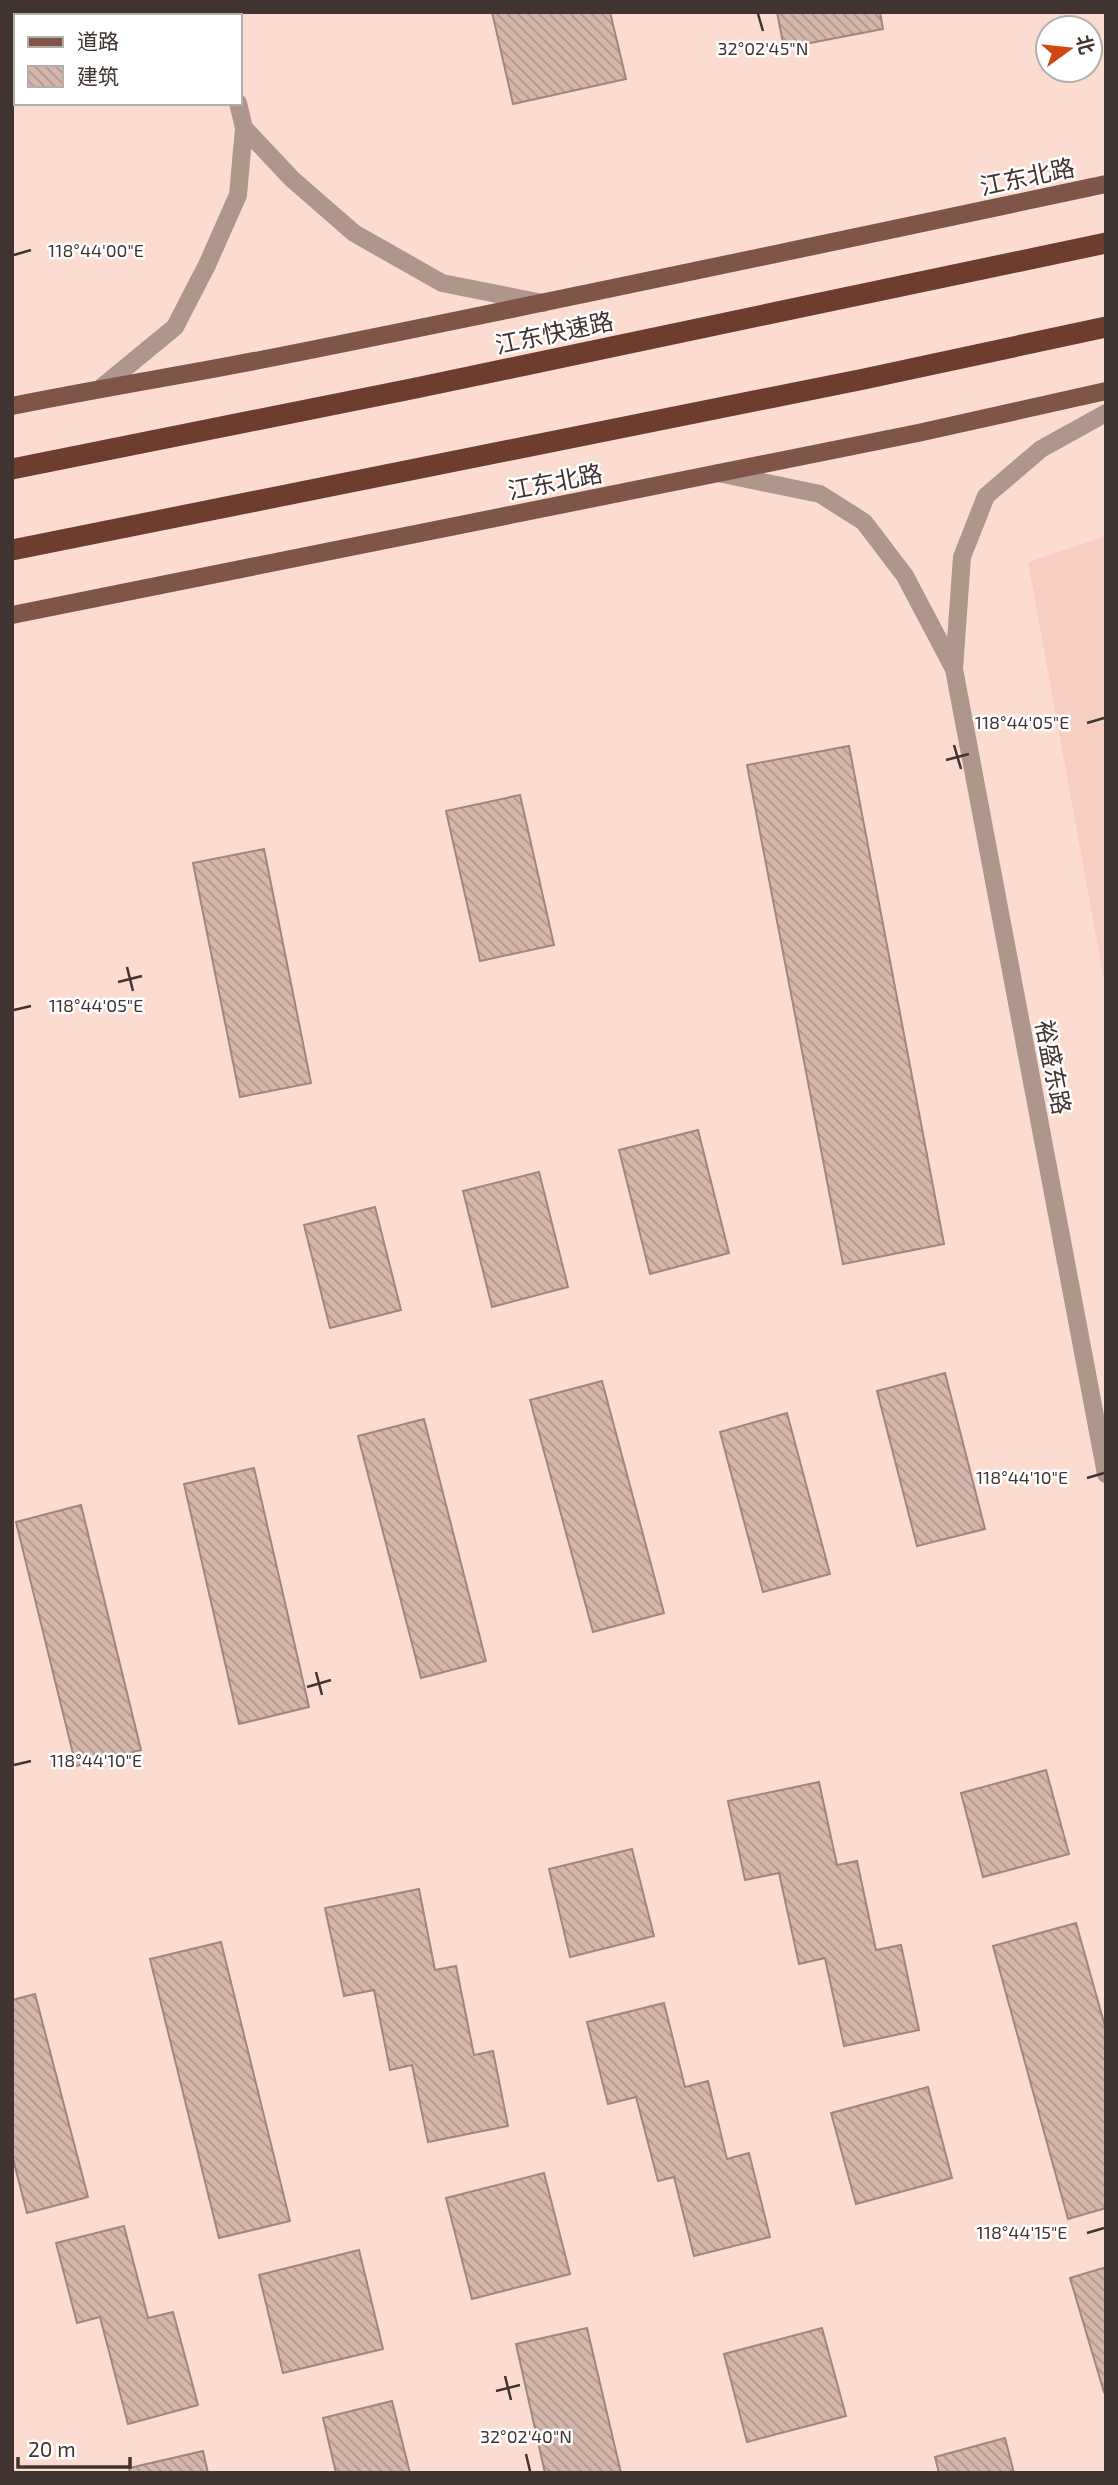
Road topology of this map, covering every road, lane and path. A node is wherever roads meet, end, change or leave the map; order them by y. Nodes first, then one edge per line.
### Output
1 (238, 105) edge
2 (244, 128) junction
3 (1106, 184) edge
4 (1106, 243) edge
5 (543, 303) junction
6 (1106, 327) edge
7 (102, 387) junction
8 (1106, 391) edge
9 (12, 406) edge
10 (1106, 412) edge
11 (12, 469) edge
12 (717, 473) junction
13 (12, 550) edge
14 (12, 615) edge
15 (954, 669) junction
16 (1106, 1474) edge

1 - 2 street
2 - 5 street
2 - 7 street
3 - 5 main road, 江东北路
4 - 11 highway, 江东快速路
5 - 7 main road, 江东北路
6 - 13 highway
7 - 9 main road, 江东北路
8 - 12 main road, 江东北路
10 - 15 street, 裕盛东路
12 - 14 main road, 江东北路
12 - 15 street, 裕盛东路
15 - 16 street, 裕盛东路

